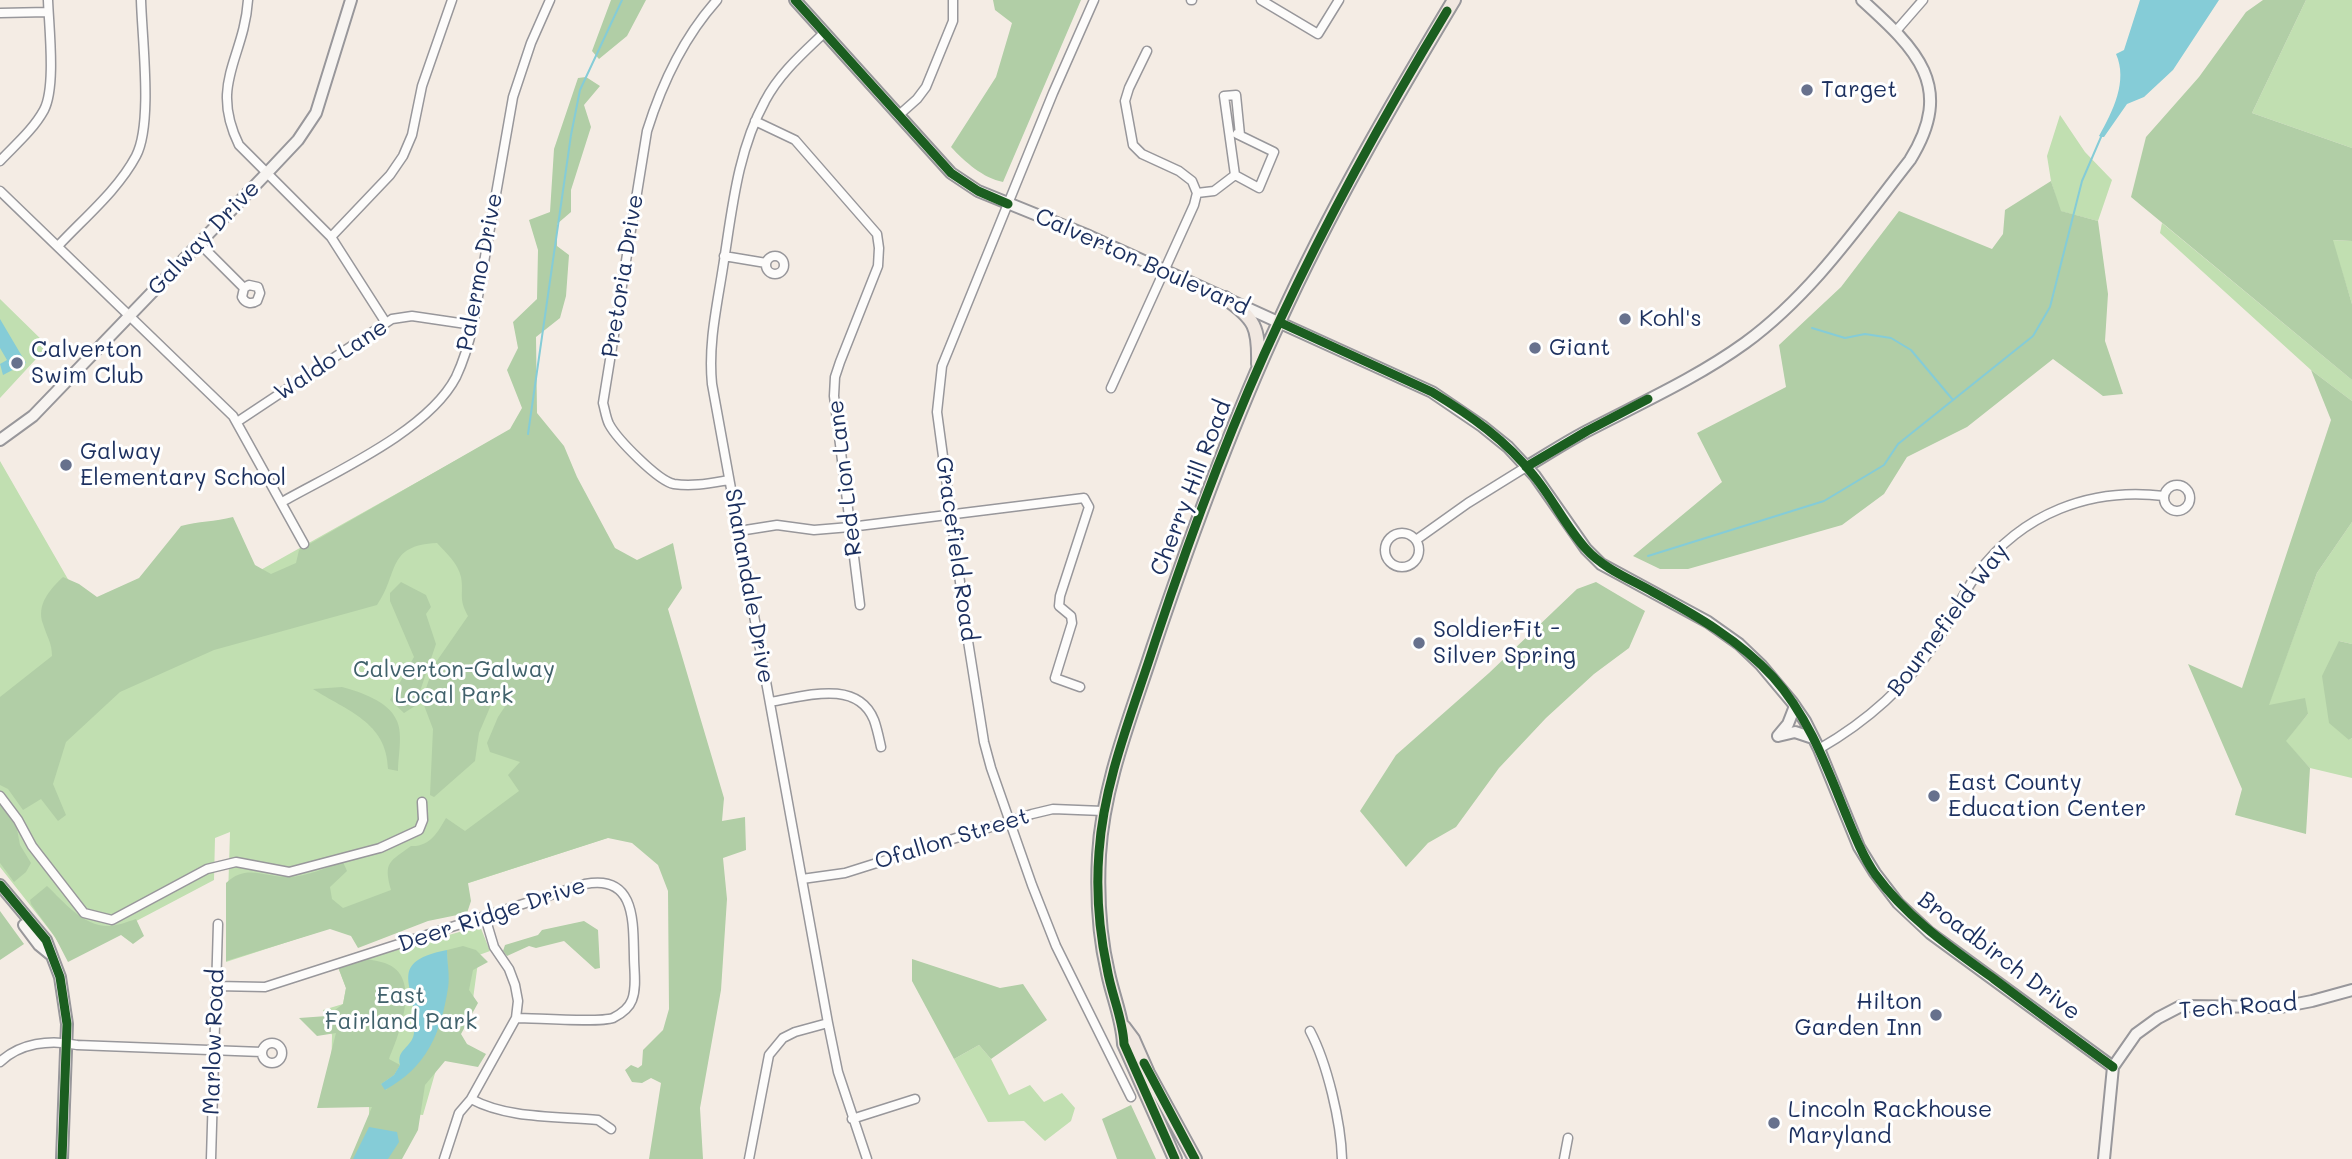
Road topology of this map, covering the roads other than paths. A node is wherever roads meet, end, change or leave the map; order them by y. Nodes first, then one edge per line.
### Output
1 (48, 0) edge
2 (141, 0) edge
3 (248, 0) edge
4 (351, 0) edge
5 (452, 0) edge
6 (550, 0) edge
7 (717, 0) edge
8 (795, 0) edge
9 (953, 0) edge
10 (1094, 0) edge
11 (1261, 0) edge
12 (1339, 0) edge
13 (1454, 0) edge
14 (1862, 0) edge
15 (1923, 0) edge
16 (48, 12) junction
17 (0, 13) edge
18 (1896, 31) junction
19 (824, 33) junction
20 (1147, 51) dead end
21 (899, 115) junction
22 (755, 121) junction
23 (1228, 130) junction
24 (1240, 135) junction
25 (0, 161) edge
26 (266, 174) junction
27 (1235, 175) junction
28 (0, 191) edge
29 (1197, 193) junction
30 (1008, 204) junction
31 (331, 237) junction
32 (199, 243) junction
33 (58, 246) junction
34 (724, 256) junction
35 (766, 264) dead end
36 (1164, 270) junction
37 (244, 288) dead end
38 (1225, 298) junction
39 (129, 315) junction
40 (1279, 322) junction
41 (386, 323) junction
42 (473, 325) junction
43 (1258, 371) junction
44 (1111, 388) dead end
45 (237, 422) junction
46 (0, 440) edge
47 (1524, 469) junction
48 (729, 480) junction
49 (2164, 496) dead end
50 (282, 502) junction
51 (951, 514) junction
52 (850, 527) junction
53 (739, 531) junction
54 (1416, 540) junction
55 (304, 544) dead end
56 (860, 605) dead end
57 (1080, 687) dead end
58 (770, 702) junction
59 (1795, 706) junction
60 (1813, 738) junction
61 (881, 747) dead end
62 (1819, 749) junction
63 (0, 796) edge
64 (422, 803) dead end
65 (1103, 811) junction
66 (1009, 821) junction
67 (802, 879) junction
68 (0, 885) edge
69 (0, 895) edge
70 (485, 917) junction
71 (218, 924) dead end
72 (50, 954) junction
73 (216, 986) junction
74 (2352, 990) edge
75 (516, 1018) junction
76 (828, 1023) junction
77 (1124, 1027) junction
78 (1310, 1031) dead end
79 (66, 1043) junction
80 (214, 1051) junction
81 (262, 1052) dead end
82 (0, 1062) edge
83 (2113, 1067) junction
84 (1131, 1097) dead end
85 (471, 1099) junction
86 (915, 1099) dead end
87 (852, 1119) junction
88 (611, 1129) dead end
89 (1568, 1138) dead end
90 (62, 1159) edge
91 (211, 1159) edge
92 (444, 1159) edge
93 (749, 1159) edge
94 (867, 1159) edge
95 (1175, 1159) edge
96 (1195, 1159) edge
97 (1342, 1159) edge
98 (1564, 1159) edge
99 (2104, 1159) edge

1 - 16 street
2 - 33 street
3 - 26 street
4 - 26 street, Galway Drive
5 - 31 street
6 - 42 street, Palermo Drive
7 - 48 street, Pretoria Drive
8 - 19 street, Calverton Boulevard
9 - 21 street
10 - 30 street, Gracefield Road
11 - 12 street
13 - 40 main road, Cherry Hill Road
14 - 18 street
15 - 18 street
16 - 17 street
16 - 25 street
18 - 47 street
19 - 21 street, Calverton Boulevard
19 - 22 street, Shanandale Drive
20 - 29 street
21 - 30 street, Calverton Boulevard
22 - 34 street, Shanandale Drive
22 - 52 street, Red Lion Lane
23 - 24 street
23 - 24 street
23 - 27 street
24 - 27 street
26 - 31 street
26 - 32 street, Galway Drive
27 - 29 street
28 - 33 street
29 - 36 street
30 - 36 street, Calverton Boulevard
30 - 51 street, Gracefield Road
31 - 41 street
32 - 37 street
32 - 39 street, Galway Drive
33 - 39 street
34 - 35 street
34 - 48 street, Shanandale Drive
36 - 38 street, Calverton Boulevard
36 - 44 street
38 - 40 street, Calverton Boulevard
38 - 43 main road
39 - 45 street
39 - 46 street, Galway Drive
40 - 43 main road, Cherry Hill Road
40 - 47 street, Broadbirch Drive
41 - 42 street, Waldo Lane
41 - 45 street, Waldo Lane
42 - 50 street, Palermo Drive
43 - 65 main road, Cherry Hill Road
45 - 50 street
47 - 54 street
47 - 59 street, Broadbirch Drive
48 - 53 street, Shanandale Drive
49 - 62 street, Bournefield Way
50 - 55 street
51 - 52 street
51 - 57 street
51 - 66 street, Gracefield Road
52 - 53 street
52 - 56 street, Red Lion Lane
53 - 58 street, Shanandale Drive
54 - 54 street
58 - 61 street
58 - 67 street, Shanandale Drive
59 - 60 street, Broadbirch Drive
59 - 60 street
60 - 62 street, Broadbirch Drive
62 - 83 street, Broadbirch Drive
63 - 64 street
65 - 66 street, Ofallon Street
65 - 77 main road, Cherry Hill Road
66 - 67 street, Ofallon Street
66 - 84 street, Gracefield Road
67 - 76 street, Shanandale Drive
68 - 72 street
69 - 72 street
70 - 73 street, Deer Ridge Drive
70 - 75 street
70 - 75 street, Deer Ridge Drive
71 - 73 street, Marlow Road
72 - 79 street
73 - 80 street, Marlow Road
74 - 83 street, Tech Road
75 - 85 street
76 - 87 street, Shanandale Drive
76 - 93 street
77 - 95 main road, Cherry Hill Road
77 - 96 main road, Cherry Hill Road
78 - 97 street
79 - 80 street
79 - 82 street
79 - 90 street
80 - 81 street
80 - 91 street, Marlow Road
83 - 99 street, Tech Road
85 - 88 street
85 - 92 street
86 - 87 street
87 - 94 street, Shanandale Drive
89 - 98 street

